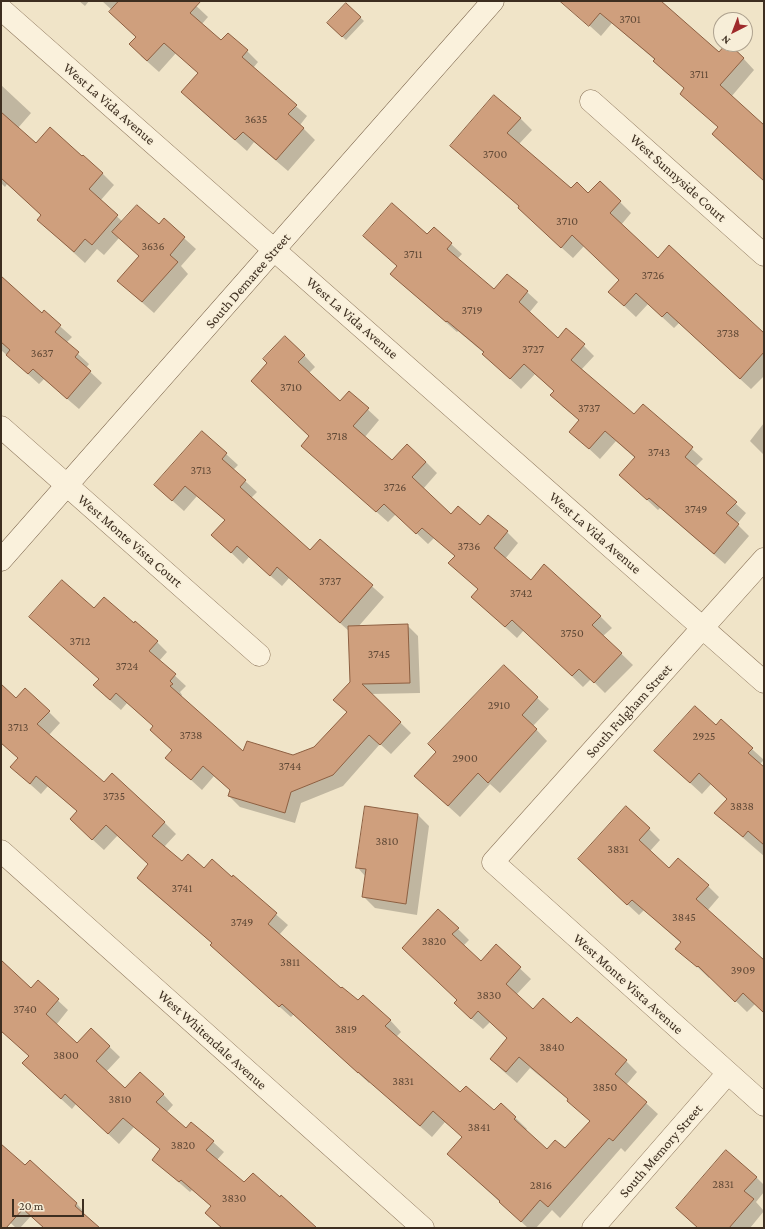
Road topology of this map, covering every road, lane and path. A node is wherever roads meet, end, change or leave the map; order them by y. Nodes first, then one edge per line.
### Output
1 (494, 1) edge
2 (1, 9) edge
3 (592, 101) dead end
4 (275, 250) junction
5 (764, 255) edge
6 (1, 427) edge
7 (68, 485) junction
8 (764, 559) edge
9 (1, 560) edge
10 (703, 628) junction
11 (260, 655) dead end
12 (764, 682) edge
13 (1, 851) edge
14 (493, 862) joint
15 (728, 1074) junction
16 (764, 1104) edge
17 (423, 1228) edge
18 (593, 1228) edge

1 - 4 street, South Demaree Street
2 - 4 street, West La Vida Avenue
3 - 5 street, West Sunnyside Court
4 - 7 street, South Demaree Street
4 - 10 street, West La Vida Avenue
6 - 7 street, West Monte Vista Court
7 - 9 street, South Demaree Street
7 - 11 street, West Monte Vista Court
8 - 10 street, South Fulgham Street
10 - 12 street, West La Vida Avenue
10 - 14 street, South Fulgham Street
13 - 17 street, West Whitendale Avenue
14 - 15 street, West Monte Vista Avenue
15 - 16 street, West Monte Vista Avenue
15 - 18 street, South Memory Street

